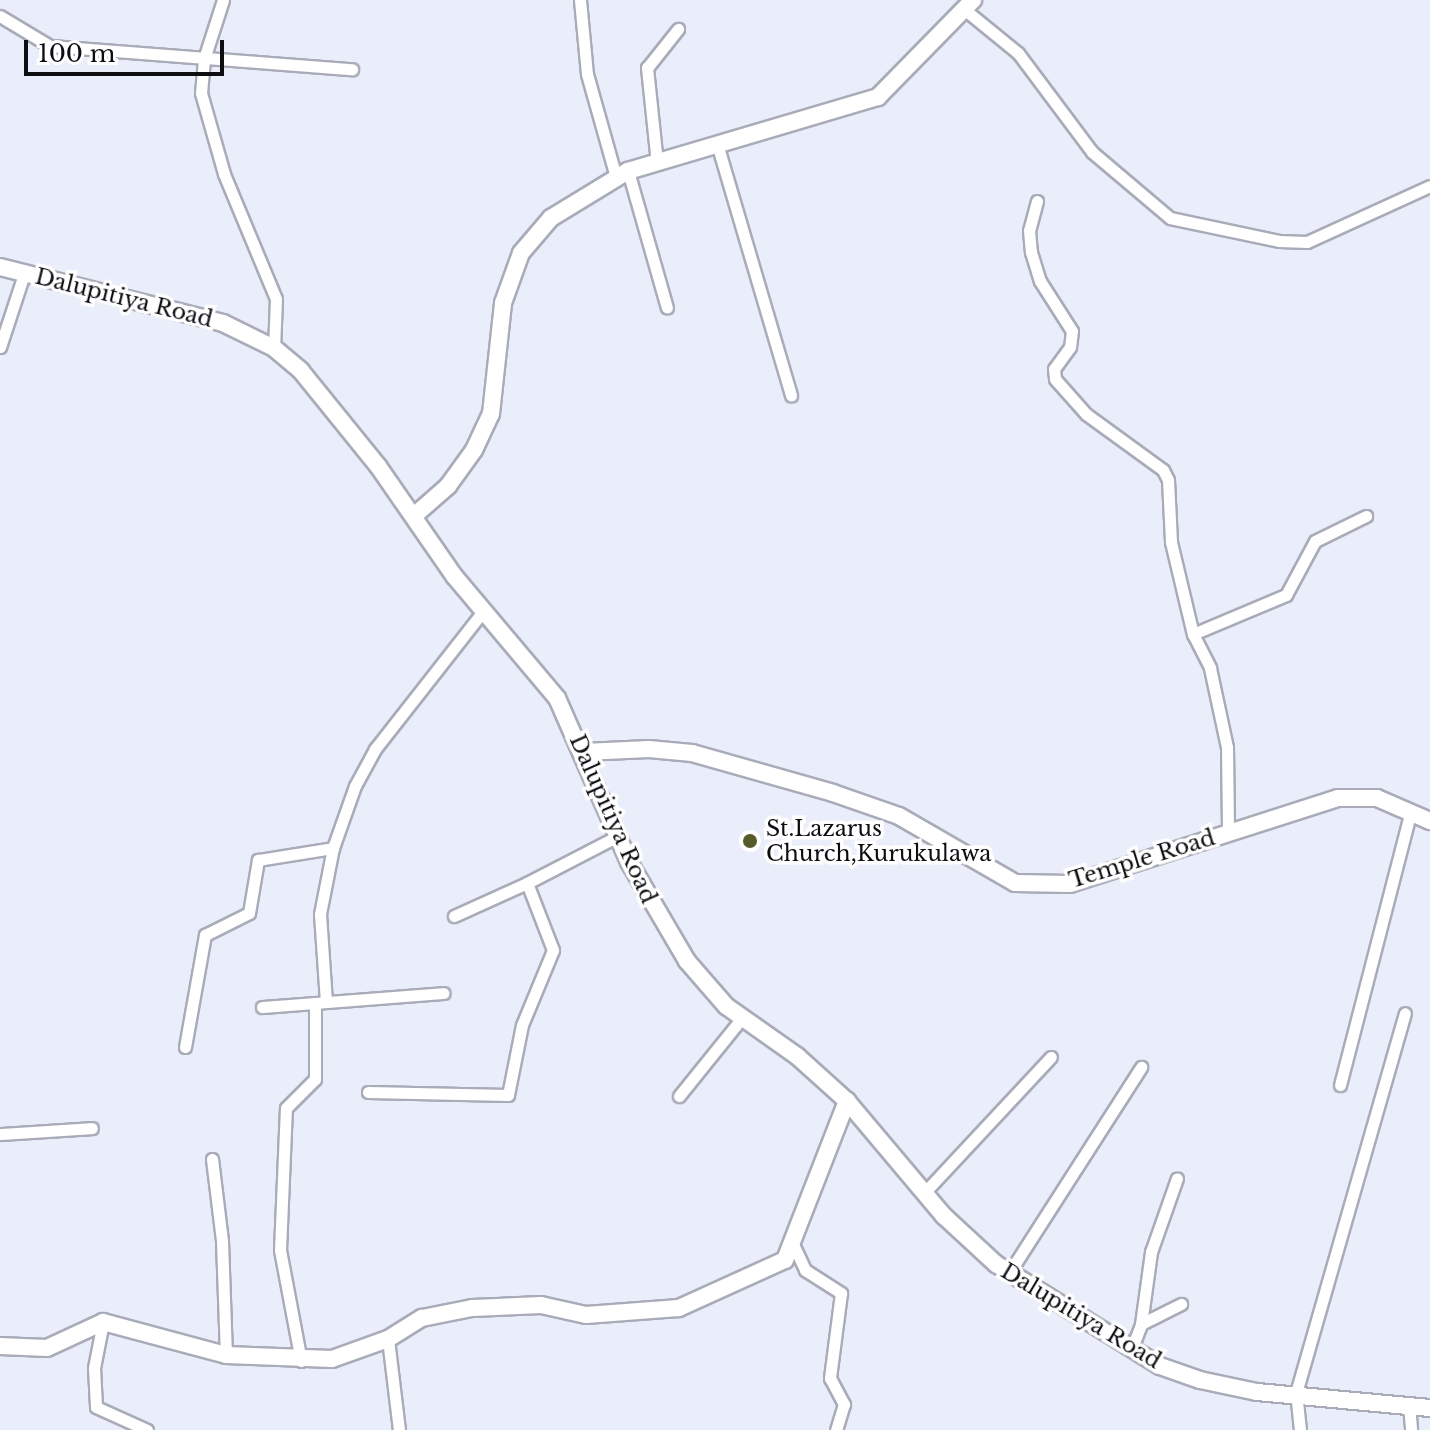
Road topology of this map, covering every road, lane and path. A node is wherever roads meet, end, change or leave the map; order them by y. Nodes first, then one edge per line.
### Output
1 (223, 0) edge
2 (580, 0) edge
3 (968, 4) edge
4 (0, 16) edge
5 (678, 29) dead end
6 (204, 59) junction
7 (352, 69) dead end
8 (718, 147) junction
9 (657, 163) junction
10 (622, 174) junction
11 (1427, 191) edge
12 (1037, 201) dead end
13 (0, 267) edge
14 (24, 274) junction
15 (667, 308) dead end
16 (0, 347) edge
17 (274, 348) junction
18 (791, 395) dead end
19 (415, 515) junction
20 (1366, 516) dead end
21 (484, 610) junction
22 (1193, 634) junction
23 (584, 752) junction
24 (1410, 815) junction
25 (1430, 821) edge
26 (1228, 834) junction
27 (618, 836) junction
28 (333, 848) junction
29 (527, 883) junction
30 (454, 916) dead end
31 (443, 993) dead end
32 (321, 1002) junction
33 (262, 1007) dead end
34 (1405, 1013) dead end
35 (742, 1018) junction
36 (185, 1047) dead end
37 (1051, 1057) dead end
38 (1141, 1067) dead end
39 (1340, 1085) dead end
40 (368, 1092) dead end
41 (679, 1096) dead end
42 (847, 1101) junction
43 (92, 1128) dead end
44 (0, 1134) edge
45 (212, 1159) dead end
46 (1177, 1178) dead end
47 (924, 1193) junction
48 (793, 1244) junction
49 (1009, 1273) junction
50 (1181, 1304) dead end
51 (103, 1322) junction
52 (1141, 1324) junction
53 (388, 1339) junction
54 (0, 1346) edge
55 (1132, 1348) junction
56 (226, 1355) junction
57 (301, 1361) junction
58 (1296, 1393) junction
59 (1409, 1405) junction
60 (1430, 1408) edge
61 (147, 1430) edge
62 (399, 1430) edge
63 (836, 1430) edge
64 (1300, 1430) edge
65 (1411, 1430) edge

1 - 6 street
2 - 10 street
3 - 8 street
3 - 11 street
4 - 6 street
5 - 9 street
6 - 7 street
6 - 17 street
8 - 9 street
8 - 18 street
9 - 10 street
10 - 15 street
10 - 19 street
12 - 22 street
13 - 14 street, Dalupitiya Road
14 - 16 street
14 - 17 street, Dalupitiya Road
17 - 19 street, Dalupitiya Road
19 - 21 street, Dalupitiya Road
20 - 22 street
21 - 23 street, Dalupitiya Road
21 - 28 street
22 - 26 street
23 - 26 street, Temple Road
23 - 27 street, Dalupitiya Road
24 - 25 street, Temple Road
24 - 26 street, Temple Road
24 - 39 street
27 - 29 street
27 - 35 street, Dalupitiya Road
28 - 32 street
28 - 36 street
29 - 30 street
29 - 40 street
31 - 32 street
32 - 33 street
32 - 57 street
34 - 58 street
35 - 41 street
35 - 42 street, Dalupitiya Road
37 - 47 street
38 - 49 street
42 - 47 street, Dalupitiya Road
42 - 48 street
43 - 44 street
45 - 56 street
46 - 52 street
47 - 49 street, Dalupitiya Road
48 - 53 street
48 - 63 street
49 - 55 street, Dalupitiya Road
50 - 52 street
51 - 54 street
51 - 56 street
51 - 61 street
52 - 55 street
53 - 57 street
53 - 62 street
55 - 58 street, Dalupitiya Road
56 - 57 street
58 - 59 street, Dalupitiya Road
58 - 64 street
59 - 60 street, Dalupitiya Road
59 - 65 street

